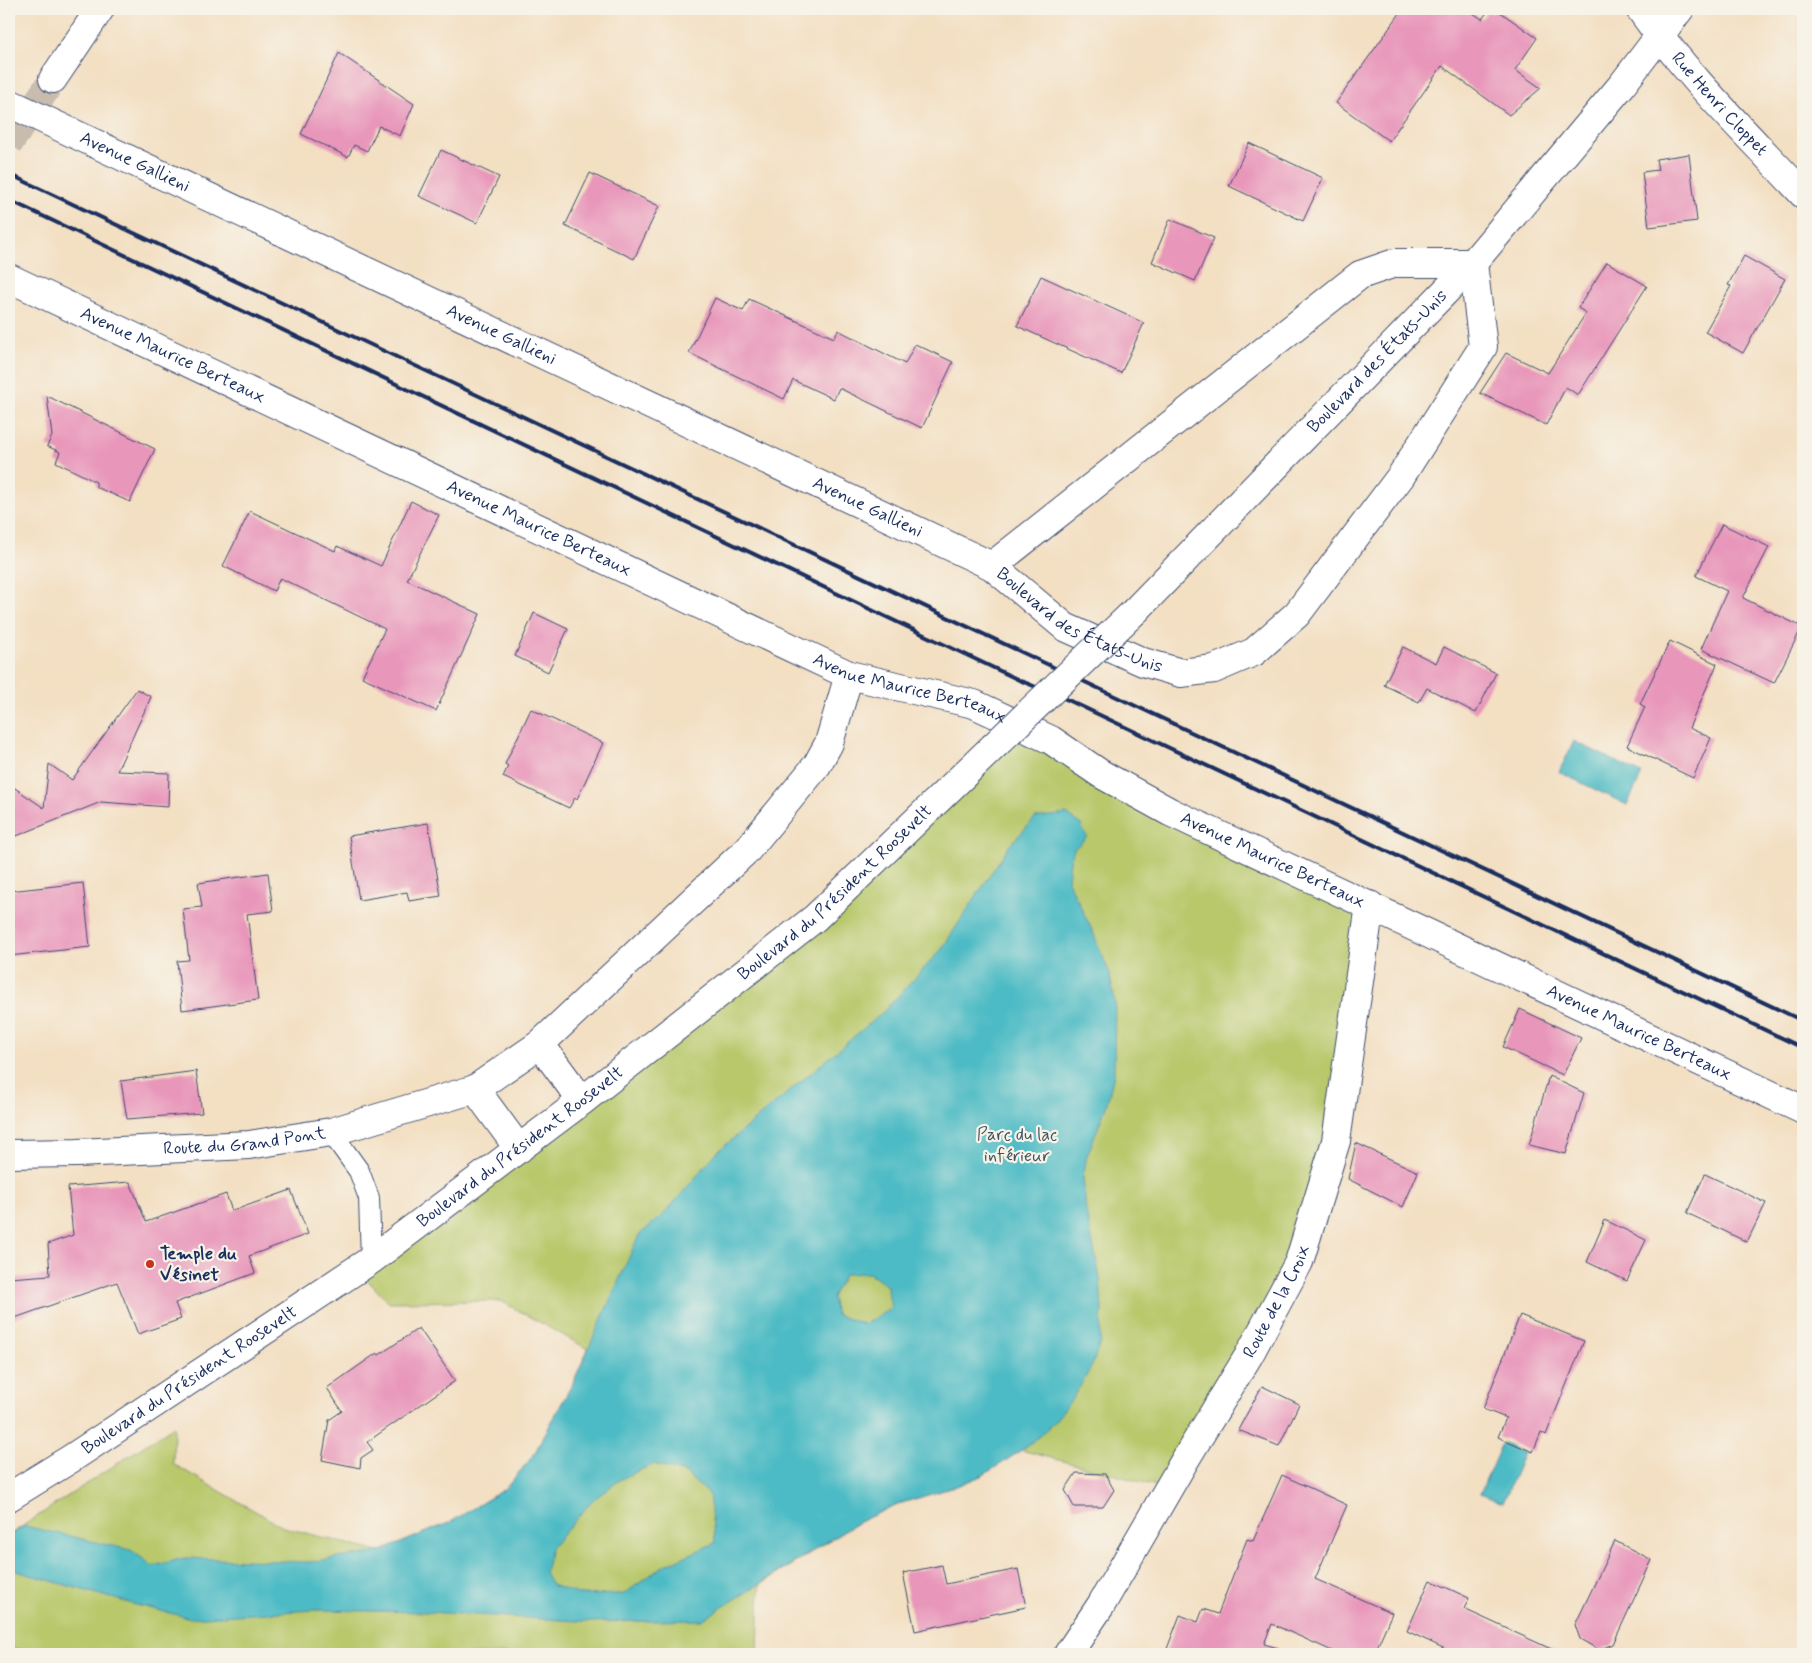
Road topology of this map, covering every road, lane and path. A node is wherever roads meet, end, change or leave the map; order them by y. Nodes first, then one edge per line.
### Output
1 (100, 9) edge
2 (1640, 9) edge
3 (1680, 9) edge
4 (1659, 36) junction
5 (53, 79) tunnel mouth
6 (9, 103) edge
7 (1803, 194) edge
8 (1473, 263) junction
9 (9, 278) edge
10 (992, 566) junction
11 (849, 675) junction
12 (993, 747) joint
13 (1370, 905) junction
14 (540, 1044) junction
15 (475, 1089) junction
16 (582, 1101) junction
17 (1803, 1110) edge
18 (331, 1132) junction
19 (520, 1149) junction
20 (9, 1154) edge
21 (370, 1260) junction
22 (9, 1497) edge
23 (1068, 1654) edge

1 - 5 street
2 - 4 street, Rue Henri Cloppet
3 - 4 street, Boulevard des États-Unis
4 - 7 street, Rue Henri Cloppet
4 - 8 street, Boulevard des États-Unis
6 - 10 street, Avenue Gallieni
8 - 10 street, Boulevard des États-Unis
8 - 10 street, Boulevard des États-Unis
8 - 12 street, Boulevard des États-Unis, bridge
9 - 11 street, Avenue Maurice Berteaux
11 - 13 street, Avenue Maurice Berteaux
11 - 14 street
12 - 16 street, Boulevard du Président Roosevelt
13 - 17 street, Avenue Maurice Berteaux
13 - 23 street, Route de la Croix
14 - 15 street
14 - 16 street
15 - 18 street, Route du Grand Pont
15 - 19 street
16 - 19 street, Boulevard du Président Roosevelt
18 - 20 street, Route du Grand Pont
18 - 21 lane
19 - 21 street, Boulevard du Président Roosevelt
21 - 22 street, Boulevard du Président Roosevelt

